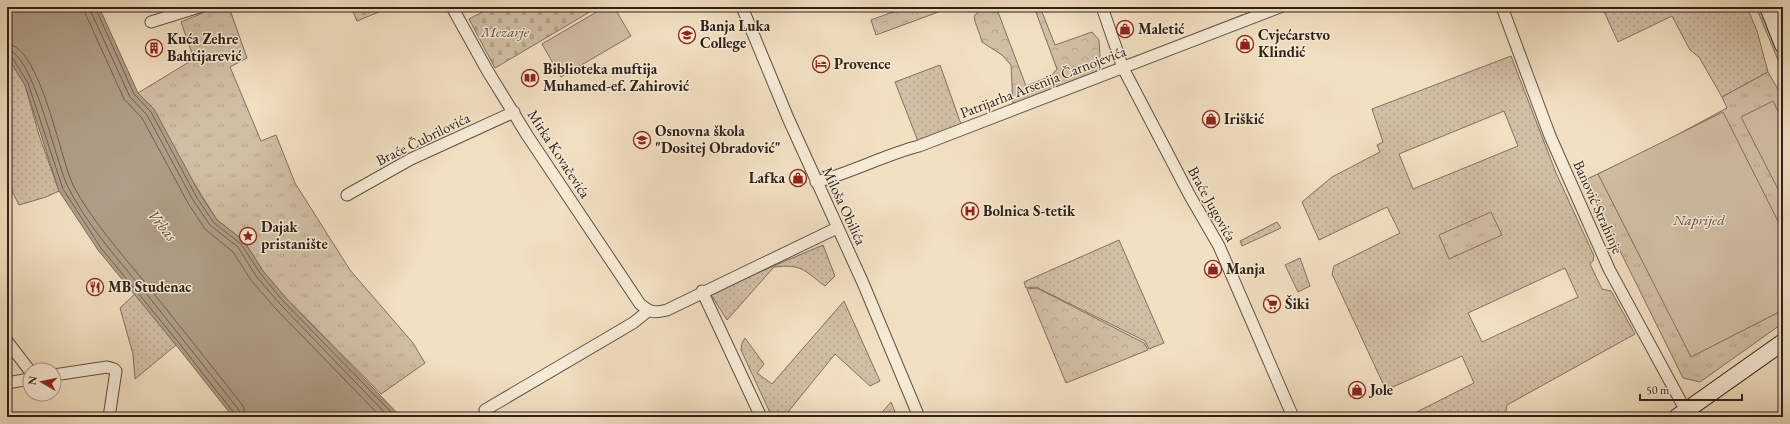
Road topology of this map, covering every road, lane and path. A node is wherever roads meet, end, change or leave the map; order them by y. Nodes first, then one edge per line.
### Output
1 (199, 7) edge
2 (452, 7) edge
3 (742, 7) edge
4 (1102, 7) edge
5 (1280, 7) edge
6 (1502, 7) edge
7 (1768, 7) edge
8 (151, 22) dead end
9 (1783, 45) edge
10 (1123, 68) junction
11 (514, 112) junction
12 (816, 182) junction
13 (347, 195) dead end
14 (837, 228) junction
15 (702, 291) junction
16 (648, 311) junction
17 (7, 340) edge
18 (1783, 342) edge
19 (23, 362) edge
20 (62, 374) edge
21 (22, 380) edge
22 (7, 383) edge
23 (485, 410) dead end
24 (1682, 414) edge
25 (109, 417) edge
26 (761, 417) edge
27 (919, 417) edge
28 (1293, 417) edge

1 - 8 street
2 - 11 street, Mirka Kovačevića
3 - 12 street, Miloša Obilića
4 - 10 street, Braće Jugovića
5 - 10 street, Patrijarha Arsenija Čarnojevića
6 - 24 street, Banović Strahinje
7 - 9 main road
10 - 12 street, Patrijarha Arsenija Čarnojevića
10 - 28 street, Braće Jugovića
11 - 13 street, Braće Čubrilovića
11 - 16 street, Mirka Kovačevića
12 - 14 street, Miloša Obilića
14 - 15 street
14 - 27 street, Miloša Obilića
15 - 16 street
15 - 26 street
16 - 23 street
17 - 19 street
18 - 24 main road
20 - 25 street
21 - 22 street

